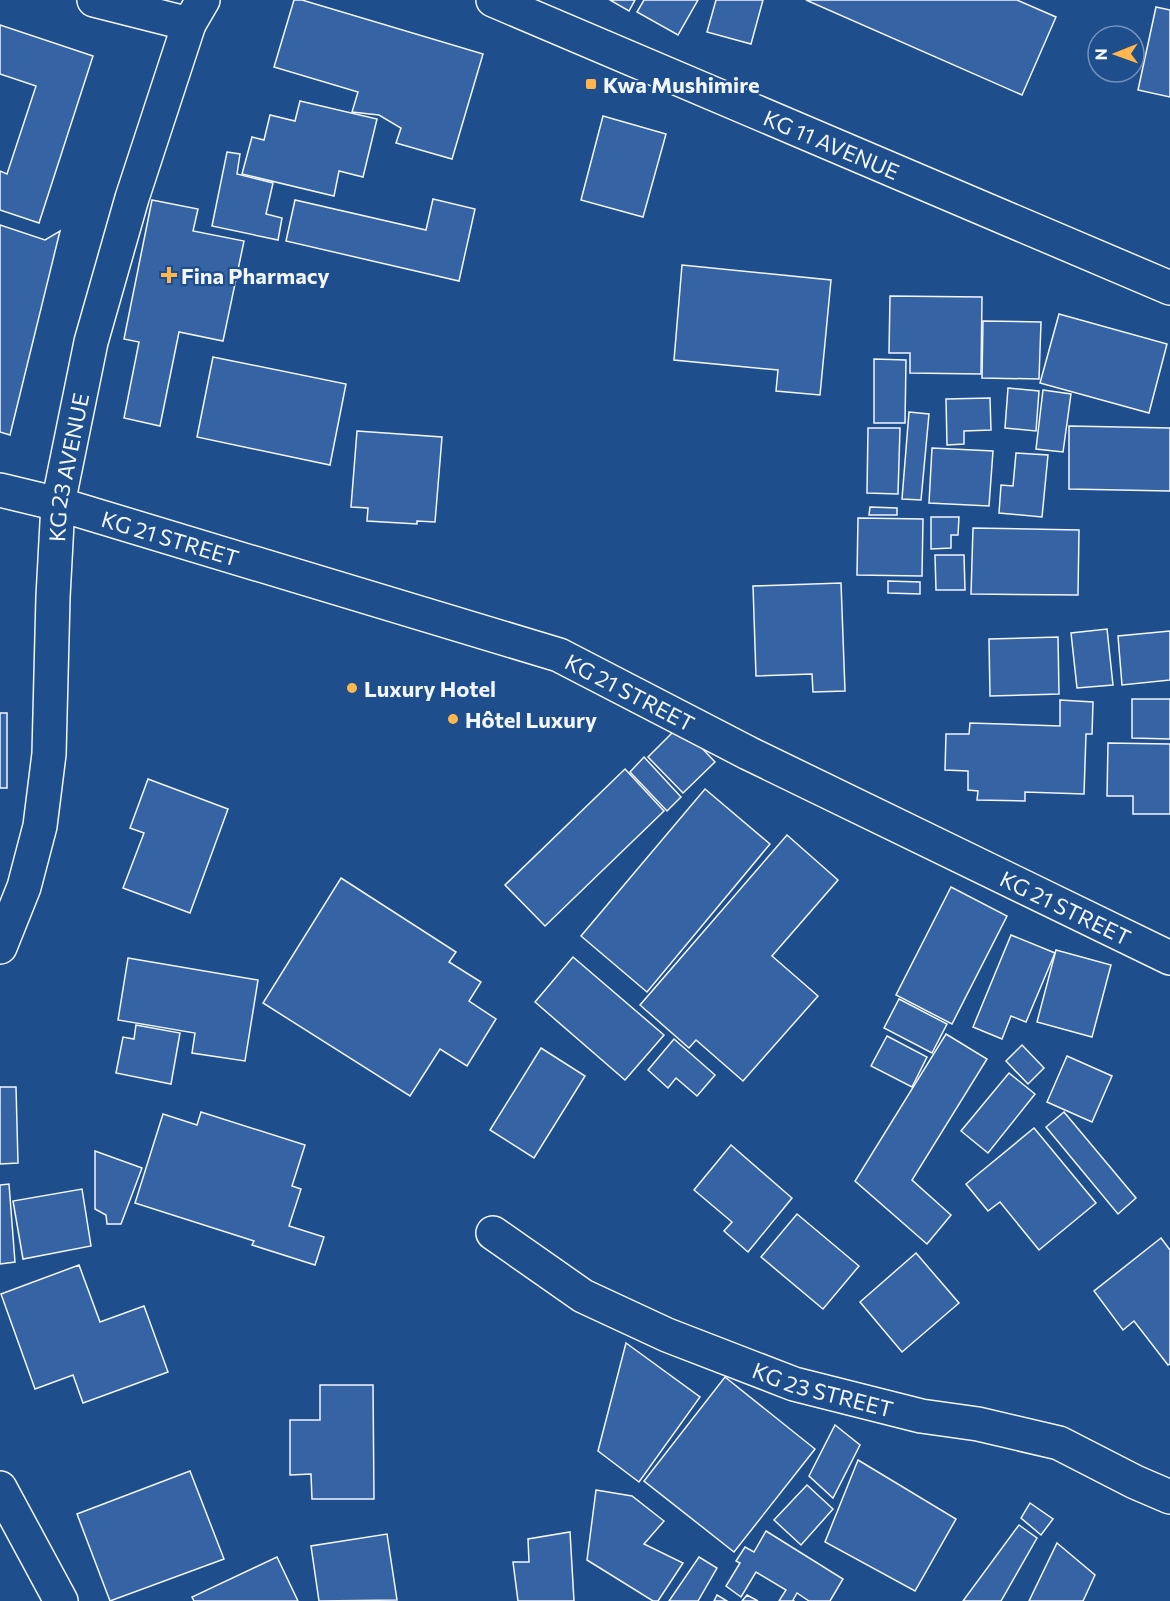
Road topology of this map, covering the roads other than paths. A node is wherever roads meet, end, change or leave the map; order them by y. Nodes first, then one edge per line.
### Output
1 (94, 0) edge
2 (493, 0) edge
3 (196, 12) edge
4 (1170, 288) edge
5 (0, 490) edge
6 (58, 504) junction
7 (0, 947) edge
8 (1170, 957) edge
9 (493, 1233) dead end
10 (0, 1488) edge
11 (1170, 1497) edge
12 (61, 1601) edge

1 - 3 street
2 - 4 street, KG 11 AVENUE
3 - 6 street, KG 23 AVENUE
5 - 6 street, KG 21 STREET
6 - 7 street, KG 23 AVENUE
6 - 8 street, KG 21 STREET
9 - 11 street, KG 23 STREET
10 - 12 street

